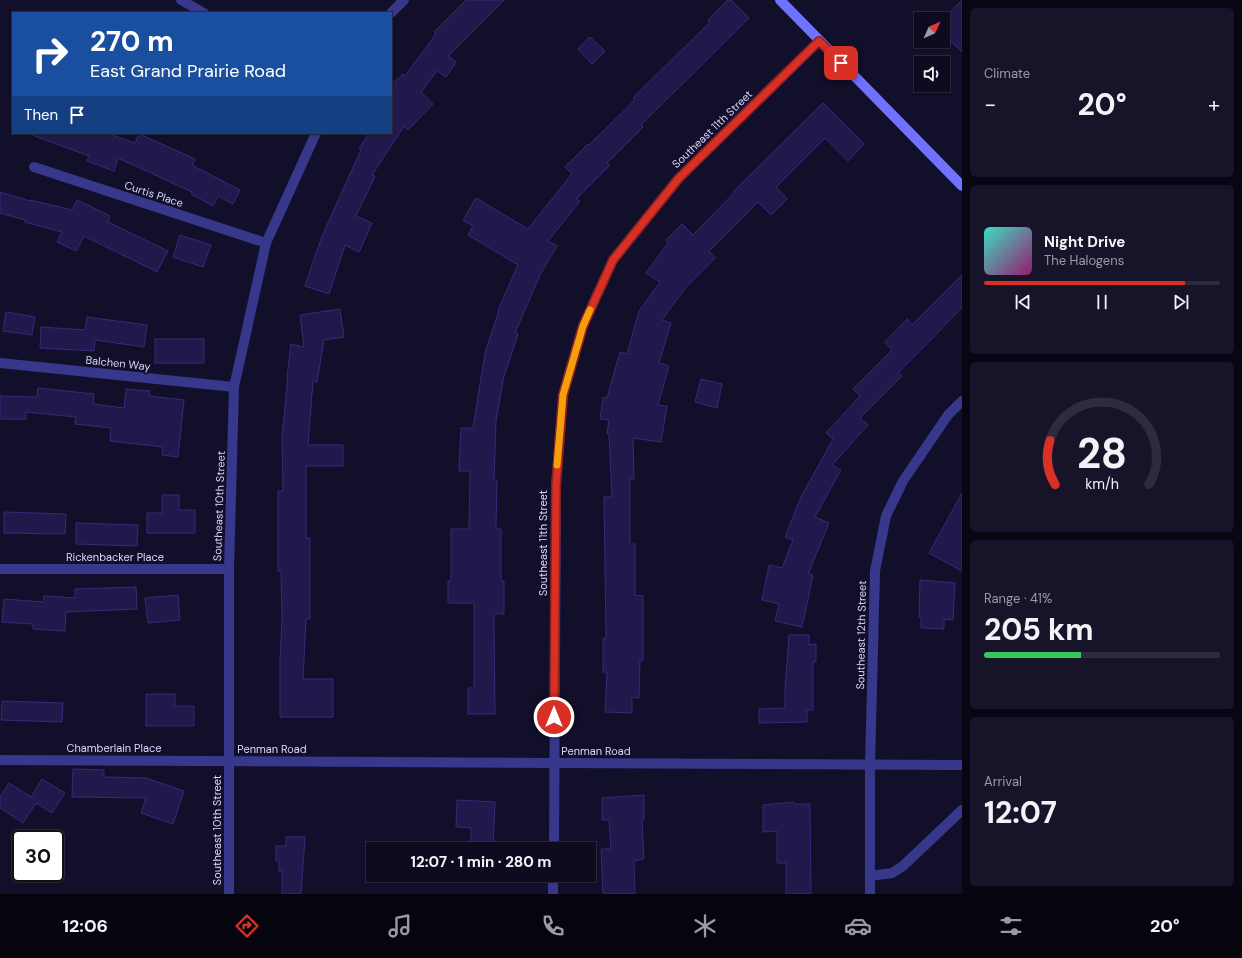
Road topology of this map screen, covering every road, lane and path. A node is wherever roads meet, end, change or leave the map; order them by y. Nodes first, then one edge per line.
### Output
1 (182, 0) edge
2 (404, 0) edge
3 (780, 0) edge
4 (202, 12) edge
5 (392, 12) edge
6 (819, 41) junction
7 (316, 134) edge
8 (34, 167) dead end
9 (962, 186) edge
10 (266, 243) junction
11 (0, 364) edge
12 (234, 387) junction
13 (962, 401) edge
14 (0, 569) edge
15 (230, 569) junction
16 (0, 760) edge
17 (229, 761) junction
18 (554, 763) junction
19 (870, 765) junction
20 (962, 765) edge
21 (962, 810) edge
22 (554, 842) edge
23 (870, 876) junction
24 (553, 882) edge
25 (228, 894) edge
26 (553, 894) edge
27 (870, 894) edge

1 - 4 street
2 - 5 street
3 - 6 street
6 - 9 street
6 - 18 street, Southeast 11th Street
7 - 10 street, Southeast 10th Street
8 - 10 street, Curtis Place
10 - 12 street, Southeast 10th Street
11 - 12 street, Balchen Way
12 - 15 street, Southeast 10th Street
13 - 19 street, Southeast 12th Street
14 - 15 street, Rickenbacker Place
15 - 17 street, Southeast 10th Street
16 - 17 street, Chamberlain Place
17 - 18 street, Penman Road
17 - 25 street, Southeast 10th Street
18 - 19 street, Penman Road
18 - 22 street, Southeast 11th Street
19 - 20 street, Penman Road
19 - 23 street, Southeast 12th Street
21 - 23 street
23 - 27 street, Southeast 12th Street
24 - 26 street

